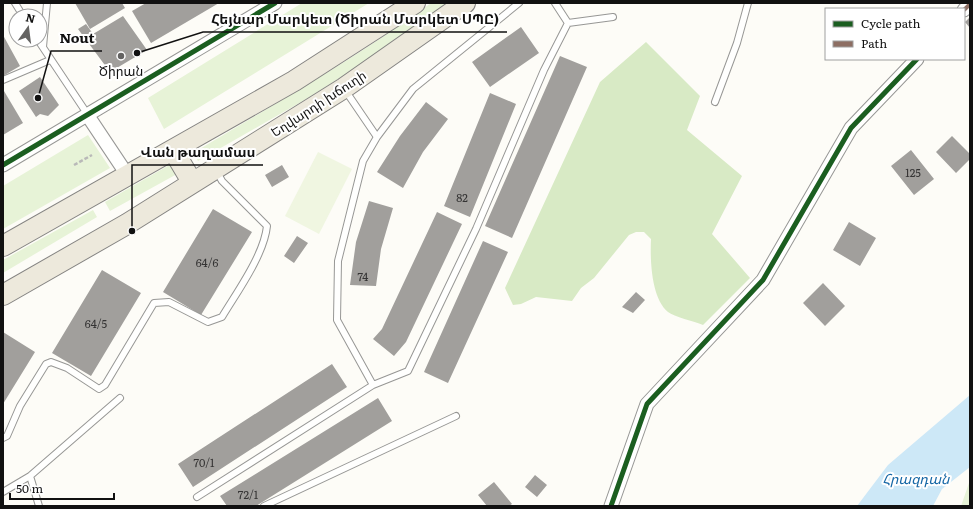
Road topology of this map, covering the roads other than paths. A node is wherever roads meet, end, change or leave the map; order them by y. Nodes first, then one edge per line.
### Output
1 (275, 3) edge
2 (465, 3) edge
3 (519, 3) edge
4 (555, 3) edge
5 (748, 3) edge
6 (411, 4) edge
7 (613, 17) dead end
8 (568, 23) junction
9 (44, 48) edge
10 (50, 60) junction
11 (916, 60) edge
12 (3, 80) edge
13 (344, 88) junction
14 (715, 102) dead end
15 (88, 116) junction
16 (377, 137) junction
17 (173, 150) junction
18 (3, 165) edge
19 (215, 168) junction
20 (128, 176) junction
21 (192, 182) junction
22 (3, 246) edge
23 (3, 295) edge
24 (373, 385) junction
25 (120, 398) dead end
26 (456, 416) dead end
27 (3, 438) edge
28 (30, 476) junction
29 (3, 492) edge
30 (197, 497) dead end
31 (39, 506) edge
32 (264, 506) edge
33 (611, 506) edge

1 - 15 street
2 - 13 main road, Եղվարդի խճուղի
3 - 16 lane
4 - 8 lane
5 - 14 lane
6 - 17 main road
7 - 8 lane
8 - 24 lane
9 - 10 lane
10 - 12 lane
10 - 15 lane
11 - 33 street
13 - 16 lane
13 - 19 main road, Եղվարդի խճուղի
15 - 18 street
15 - 20 street
16 - 24 lane
17 - 20 main road
17 - 21 main road
19 - 21 main road, Եղվարդի խճուղի
19 - 27 lane
20 - 22 main road
21 - 23 main road, Եղվարդի խճուղի
24 - 30 lane
25 - 28 lane
26 - 32 lane
28 - 29 lane
28 - 31 lane

